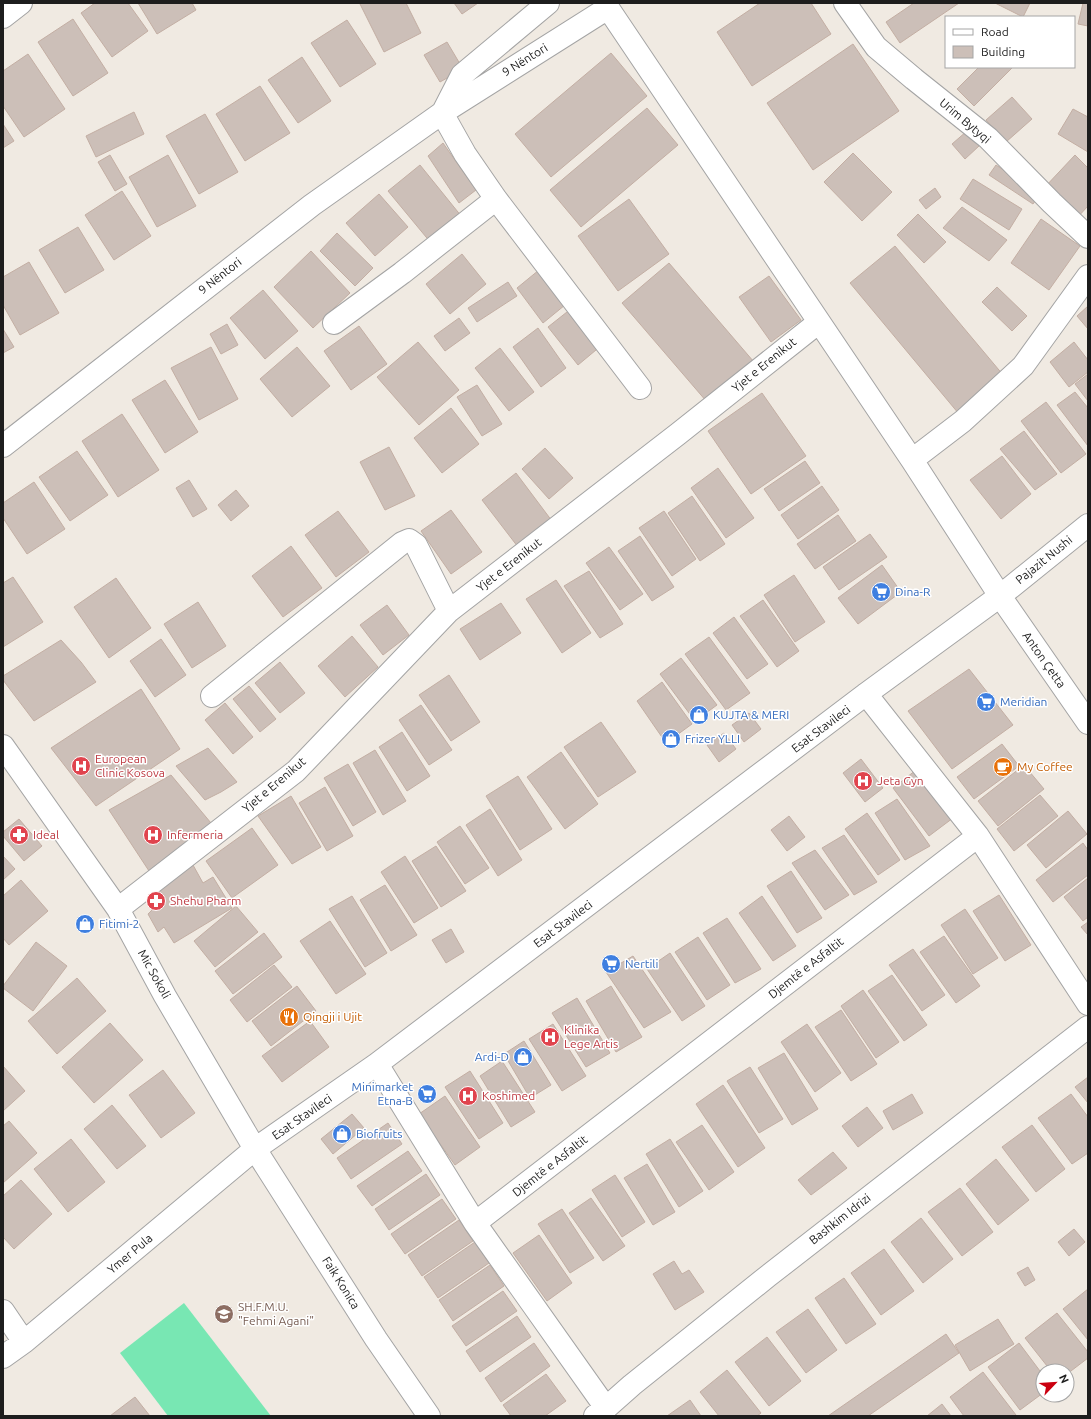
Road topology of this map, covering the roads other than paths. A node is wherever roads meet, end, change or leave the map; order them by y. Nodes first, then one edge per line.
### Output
1 (21, 3) edge
2 (548, 3) edge
3 (845, 3) edge
4 (3, 17) edge
5 (442, 113) junction
6 (496, 199) junction
7 (1088, 237) edge
8 (1088, 276) edge
9 (819, 322) junction
10 (334, 323) dead end
11 (640, 388) dead end
12 (3, 446) edge
13 (912, 460) junction
14 (1088, 524) edge
15 (1000, 596) junction
16 (449, 611) junction
17 (866, 694) junction
18 (212, 696) dead end
19 (1088, 723) edge
20 (3, 746) edge
21 (978, 836) junction
22 (118, 909) junction
23 (1088, 1004) edge
24 (1088, 1027) edge
25 (377, 1064) junction
26 (256, 1149) junction
27 (475, 1224) junction
28 (3, 1311) edge
29 (24, 1342) junction
30 (3, 1357) edge
31 (601, 1412) edge
32 (429, 1416) edge

1 - 4 street
2 - 5 street
3 - 7 street, Urim Bytyqi
5 - 6 street
5 - 9 street, 9 Nëntori
5 - 12 street, 9 Nëntori
6 - 10 street
6 - 11 street
8 - 13 street
9 - 13 street
9 - 16 street, Yjet e Erenikut
13 - 15 street
14 - 15 street, Pajazit Nushi
15 - 17 street, Esat Stavileci
15 - 19 street, Anton Çetta
16 - 18 street
16 - 22 street, Yjet e Erenikut
17 - 21 street
17 - 25 street, Esat Stavileci
20 - 22 street, Mic Sokoli
21 - 23 street
21 - 27 street, Djemtë e Asfaltit
22 - 26 street, Mic Sokoli
24 - 31 street, Bashkim Idrizi
25 - 26 street, Esat Stavileci
25 - 27 street
26 - 29 street, Ymer Pula
26 - 32 street, Faik Konica
27 - 31 street
28 - 29 street
29 - 30 street, Ymer Pula

